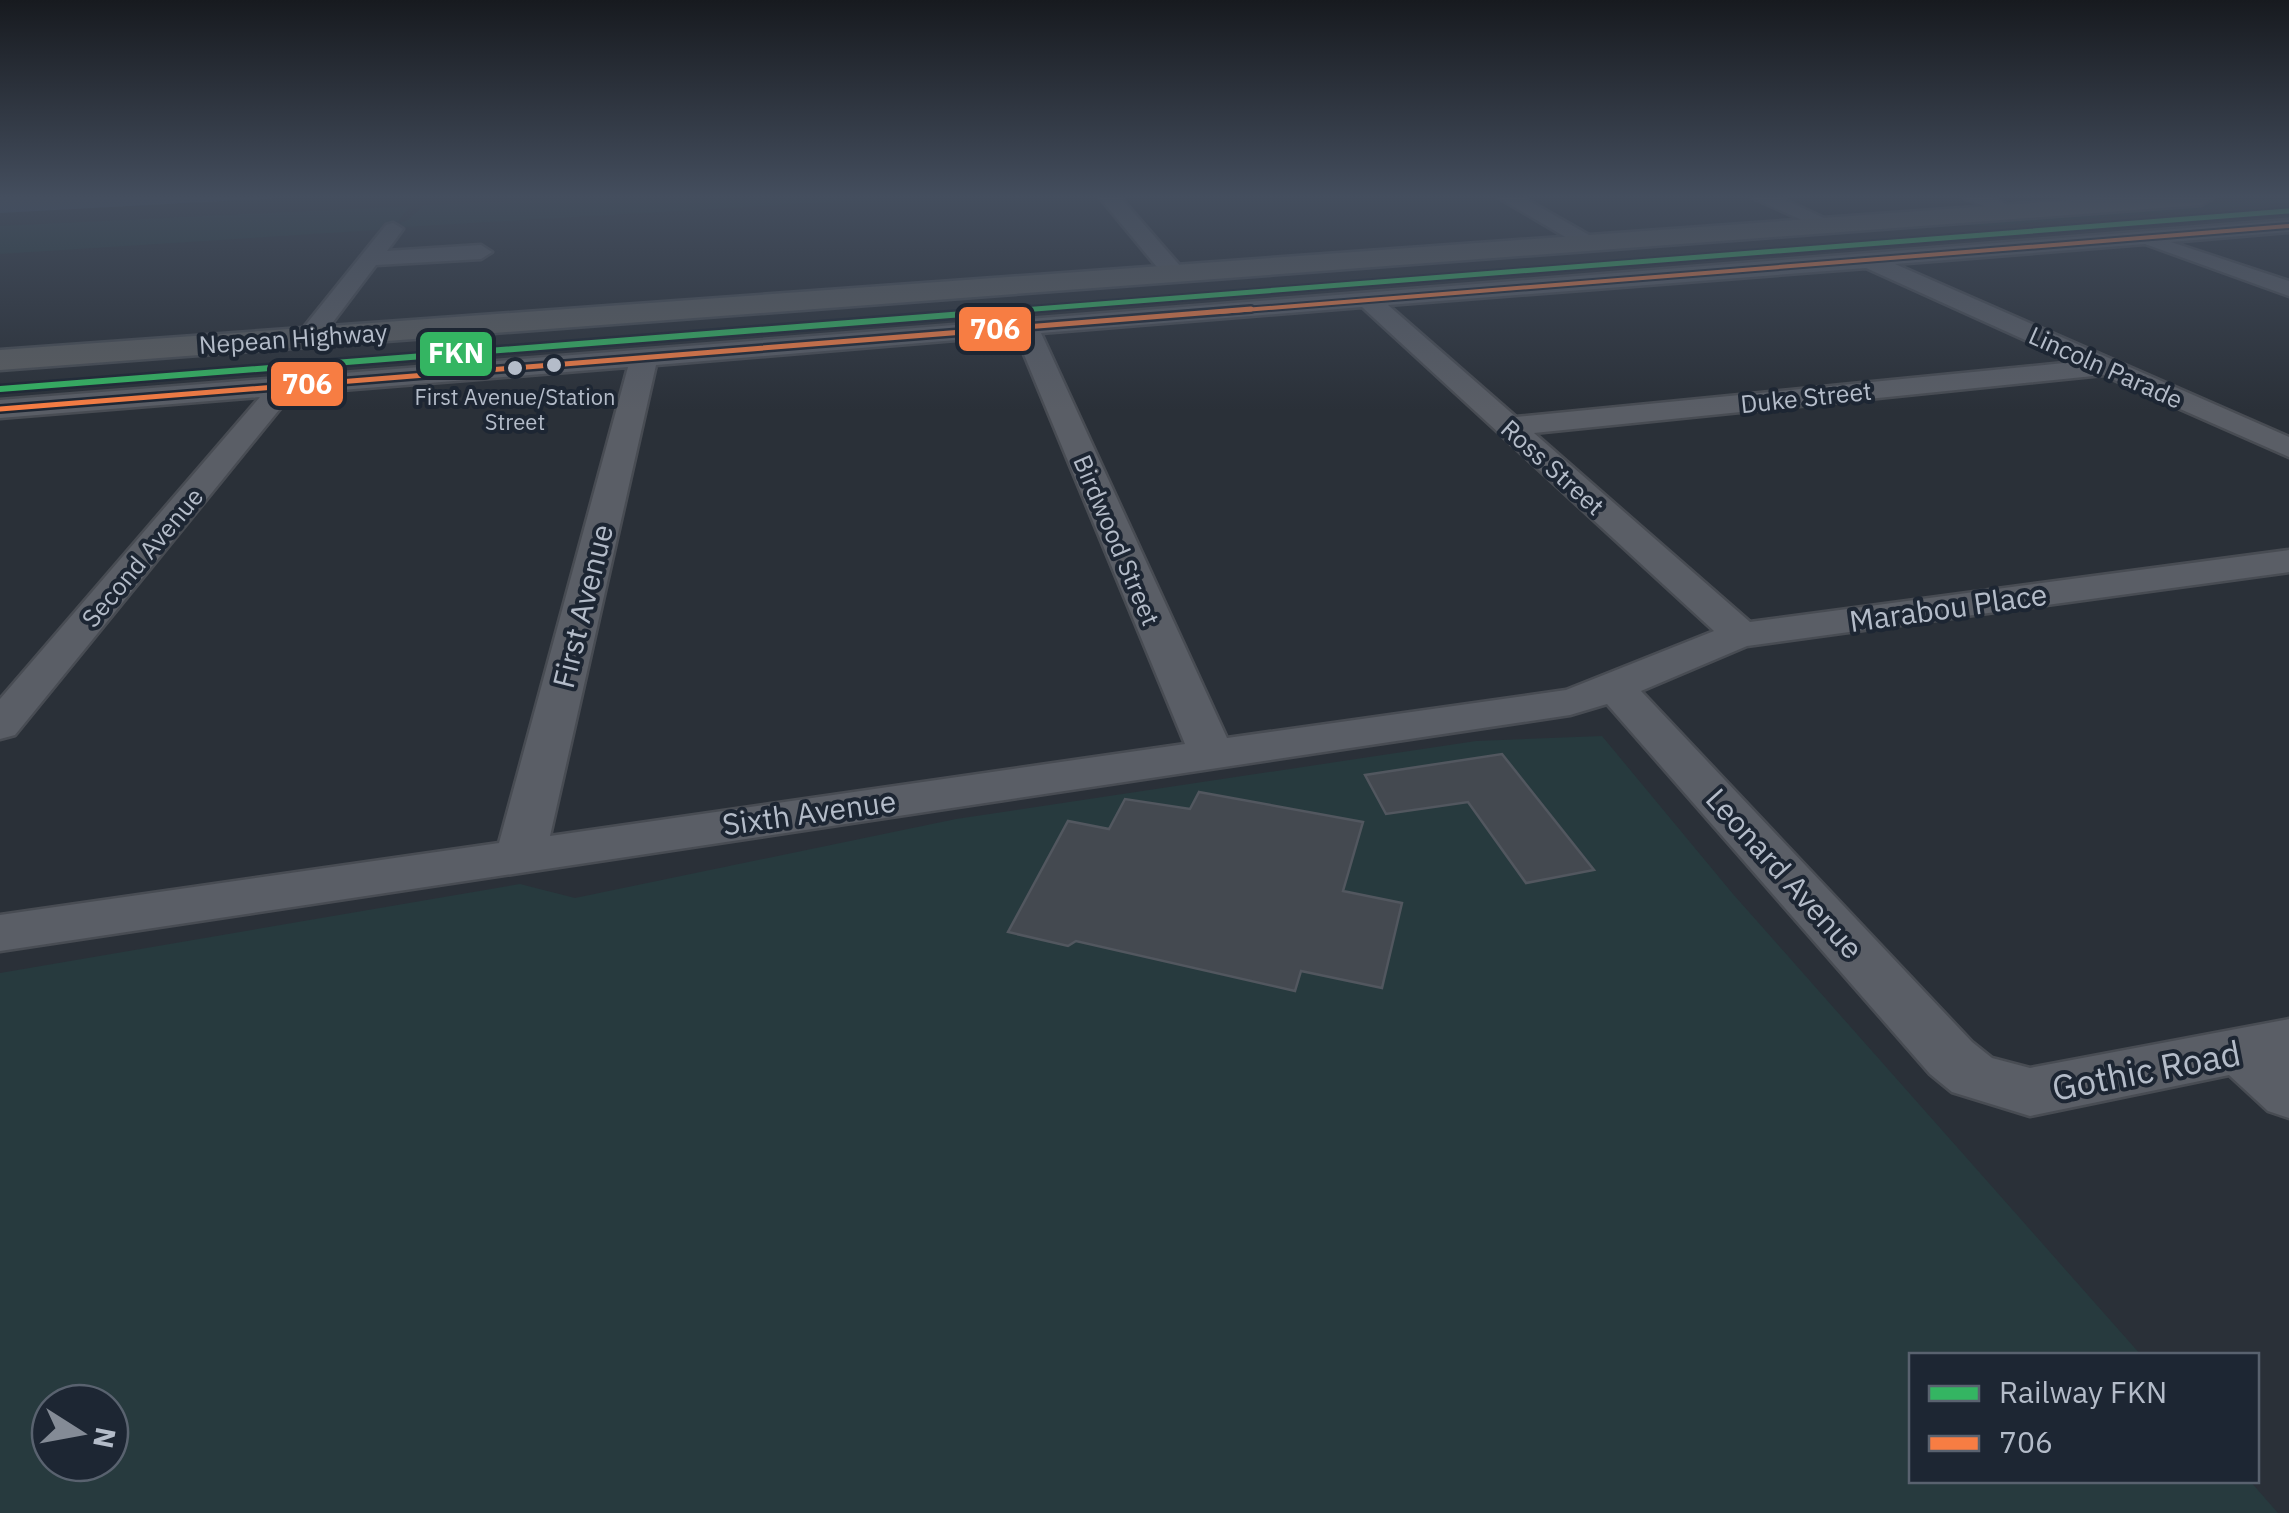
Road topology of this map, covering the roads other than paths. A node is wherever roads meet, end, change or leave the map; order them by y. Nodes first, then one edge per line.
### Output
1 (364, 269) edge
2 (1171, 269) edge
3 (1223, 269) edge
4 (1762, 269) edge
5 (1887, 269) edge
6 (2228, 269) edge
7 (1174, 272) junction
8 (2289, 289) edge
9 (1367, 299) junction
10 (1025, 327) junction
11 (309, 337) junction
12 (644, 358) junction
13 (0, 360) edge
14 (2104, 367) junction
15 (283, 387) junction
16 (0, 410) edge
17 (1508, 427) junction
18 (2289, 448) edge
19 (2289, 561) edge
20 (1740, 635) junction
21 (1617, 690) junction
22 (0, 726) edge
23 (1211, 752) junction
24 (522, 854) junction
25 (0, 933) edge
26 (2266, 1047) edge
27 (1951, 1058) joint
28 (2289, 1094) edge

1 - 11 street
2 - 7 street
3 - 7 highway, Nepean Highway
4 - 9 street
5 - 14 street, Lincoln Parade
6 - 8 street
7 - 11 highway, Nepean Highway
9 - 10 street
9 - 17 street, Ross Street
10 - 12 street
10 - 23 street, Birdwood Street
11 - 13 highway, Nepean Highway
12 - 15 street
12 - 24 street, First Avenue
14 - 17 street, Duke Street
14 - 18 street, Lincoln Parade
15 - 16 street
15 - 22 street, Second Avenue
17 - 20 street, Ross Street
19 - 20 street, Marabou Place
20 - 21 street, Marabou Place
21 - 23 street, Sixth Avenue
21 - 27 street, Leonard Avenue
23 - 24 street, Sixth Avenue
24 - 25 street, Sixth Avenue
26 - 27 street, Gothic Road
26 - 28 street

